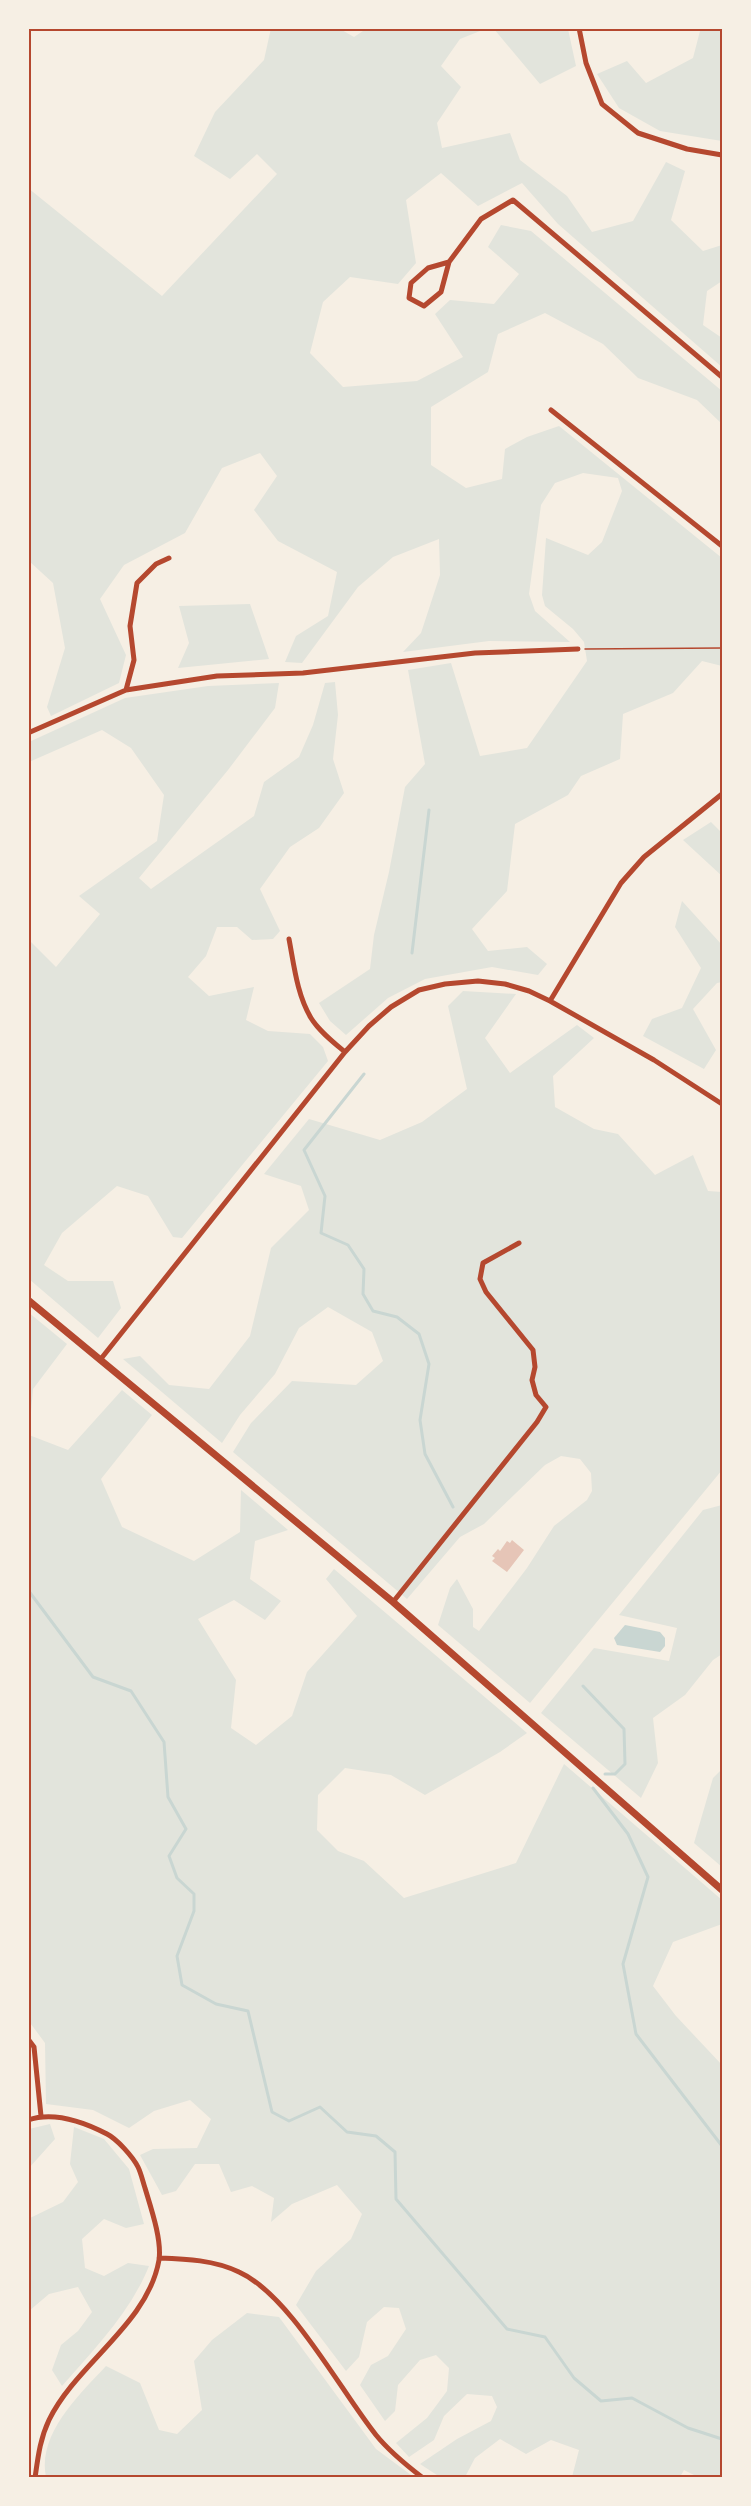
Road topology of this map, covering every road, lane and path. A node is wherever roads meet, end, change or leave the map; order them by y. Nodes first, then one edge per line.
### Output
1 (579, 28) edge
2 (723, 155) edge
3 (449, 262) junction
4 (723, 377) edge
5 (551, 410) dead end
6 (723, 546) edge
7 (169, 558) dead end
8 (723, 648) edge
9 (578, 649) joint
10 (126, 690) junction
11 (28, 734) edge
12 (723, 794) edge
13 (289, 939) dead end
14 (550, 1001) junction
15 (345, 1052) junction
16 (723, 1104) edge
17 (519, 1243) dead end
18 (28, 1300) edge
19 (100, 1360) junction
20 (393, 1602) junction
21 (723, 1890) edge
22 (28, 2039) edge
23 (41, 2116) junction
24 (28, 2120) edge
25 (159, 2258) junction
26 (35, 2478) edge
27 (423, 2478) edge

1 - 2 street
3 - 3 street
3 - 4 street
5 - 6 street
7 - 10 street
8 - 9 path
9 - 10 street
10 - 11 street
12 - 14 street
13 - 15 street
14 - 15 street
14 - 16 street
15 - 19 street
17 - 20 street
18 - 19 street
19 - 20 street
20 - 21 street
22 - 23 street
23 - 24 street
23 - 25 street
25 - 26 street
25 - 27 street

